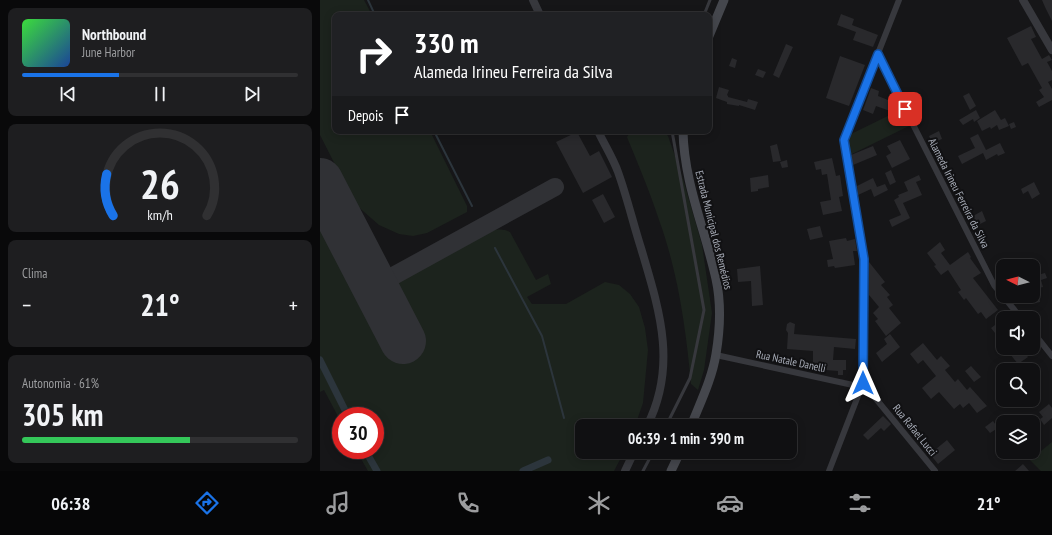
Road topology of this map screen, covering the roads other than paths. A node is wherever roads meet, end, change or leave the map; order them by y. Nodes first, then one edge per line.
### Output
1 (533, 0) edge
2 (710, 0) edge
3 (724, 0) edge
4 (899, 0) edge
5 (1023, 0) edge
6 (539, 12) edge
7 (705, 12) edge
8 (712, 29) edge
9 (1052, 50) edge
10 (878, 54) junction
11 (599, 134) edge
12 (673, 134) edge
13 (683, 134) edge
14 (996, 287) edge
15 (1009, 303) edge
16 (1015, 311) edge
17 (1040, 341) edge
18 (716, 355) junction
19 (1052, 356) edge
20 (862, 385) junction
21 (650, 419) edge
22 (670, 419) edge
23 (694, 419) edge
24 (631, 459) edge
25 (649, 459) edge
26 (677, 459) edge
27 (625, 471) edge
28 (643, 471) edge
29 (671, 471) edge
30 (829, 471) edge
31 (935, 471) edge

1 - 6 street
2 - 7 lane
3 - 8 main road
4 - 10 street
5 - 9 street
10 - 14 street, Alameda Irineu Ferreira da Silva
10 - 20 street
11 - 21 street
12 - 22 lane
13 - 18 main road, Estrada Municipal dos Remédios
15 - 16 street, Alameda Irineu Ferreira da Silva
17 - 19 street
18 - 20 street, Rua Natale Danelli
18 - 23 main road, Estrada Municipal dos Remédios
20 - 30 street
20 - 31 street, Rua Rafael Lucci
24 - 27 street
25 - 28 lane
26 - 29 main road

